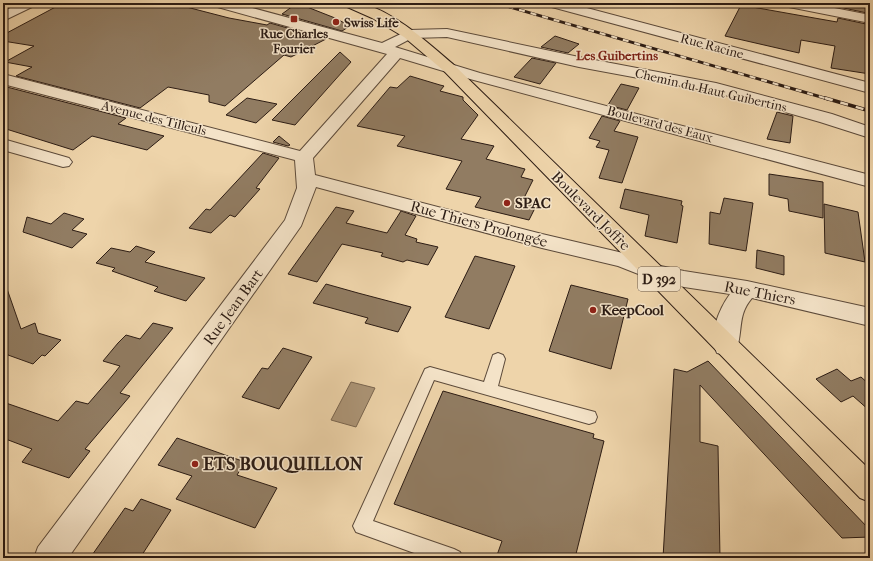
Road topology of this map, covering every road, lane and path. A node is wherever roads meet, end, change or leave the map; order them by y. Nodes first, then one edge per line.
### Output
1 (29, 3) edge
2 (219, 3) edge
3 (350, 3) edge
4 (553, 3) edge
5 (789, 3) edge
6 (3, 17) edge
7 (870, 19) edge
8 (409, 34) junction
9 (389, 50) junction
10 (449, 68) junction
11 (3, 79) edge
12 (870, 88) edge
13 (870, 133) edge
14 (3, 144) edge
15 (304, 157) junction
16 (63, 162) dead end
17 (307, 179) junction
18 (870, 181) edge
19 (651, 271) junction
20 (747, 289) junction
21 (870, 317) edge
22 (726, 346) junction
23 (498, 359) dead end
24 (489, 390) junction
25 (589, 417) dead end
26 (870, 489) edge
27 (49, 558) edge
28 (454, 558) edge

1 - 6 street
2 - 9 street
3 - 8 main road, Boulevard Joffre / D 392
4 - 12 street, Rue Racine
5 - 7 street
8 - 9 street
8 - 10 main road, Boulevard Joffre / D 392
8 - 13 street, Chemin du Haut Guibertins
9 - 10 street
9 - 15 street
10 - 18 street, Boulevard des Eaux
10 - 19 main road, Boulevard Joffre / D 392
11 - 15 street, Avenue des Tilleuls
14 - 16 street
15 - 17 street, Rue Jean Bart
17 - 19 street, Rue Thiers Prolongée
17 - 27 street, Rue Jean Bart
19 - 20 street, Rue Thiers
19 - 22 main road, Boulevard Joffre / D 392
20 - 21 street, Rue Thiers
20 - 22 street
22 - 26 main road, Boulevard Joffre / D 392
23 - 24 lane
24 - 25 lane
24 - 28 lane

